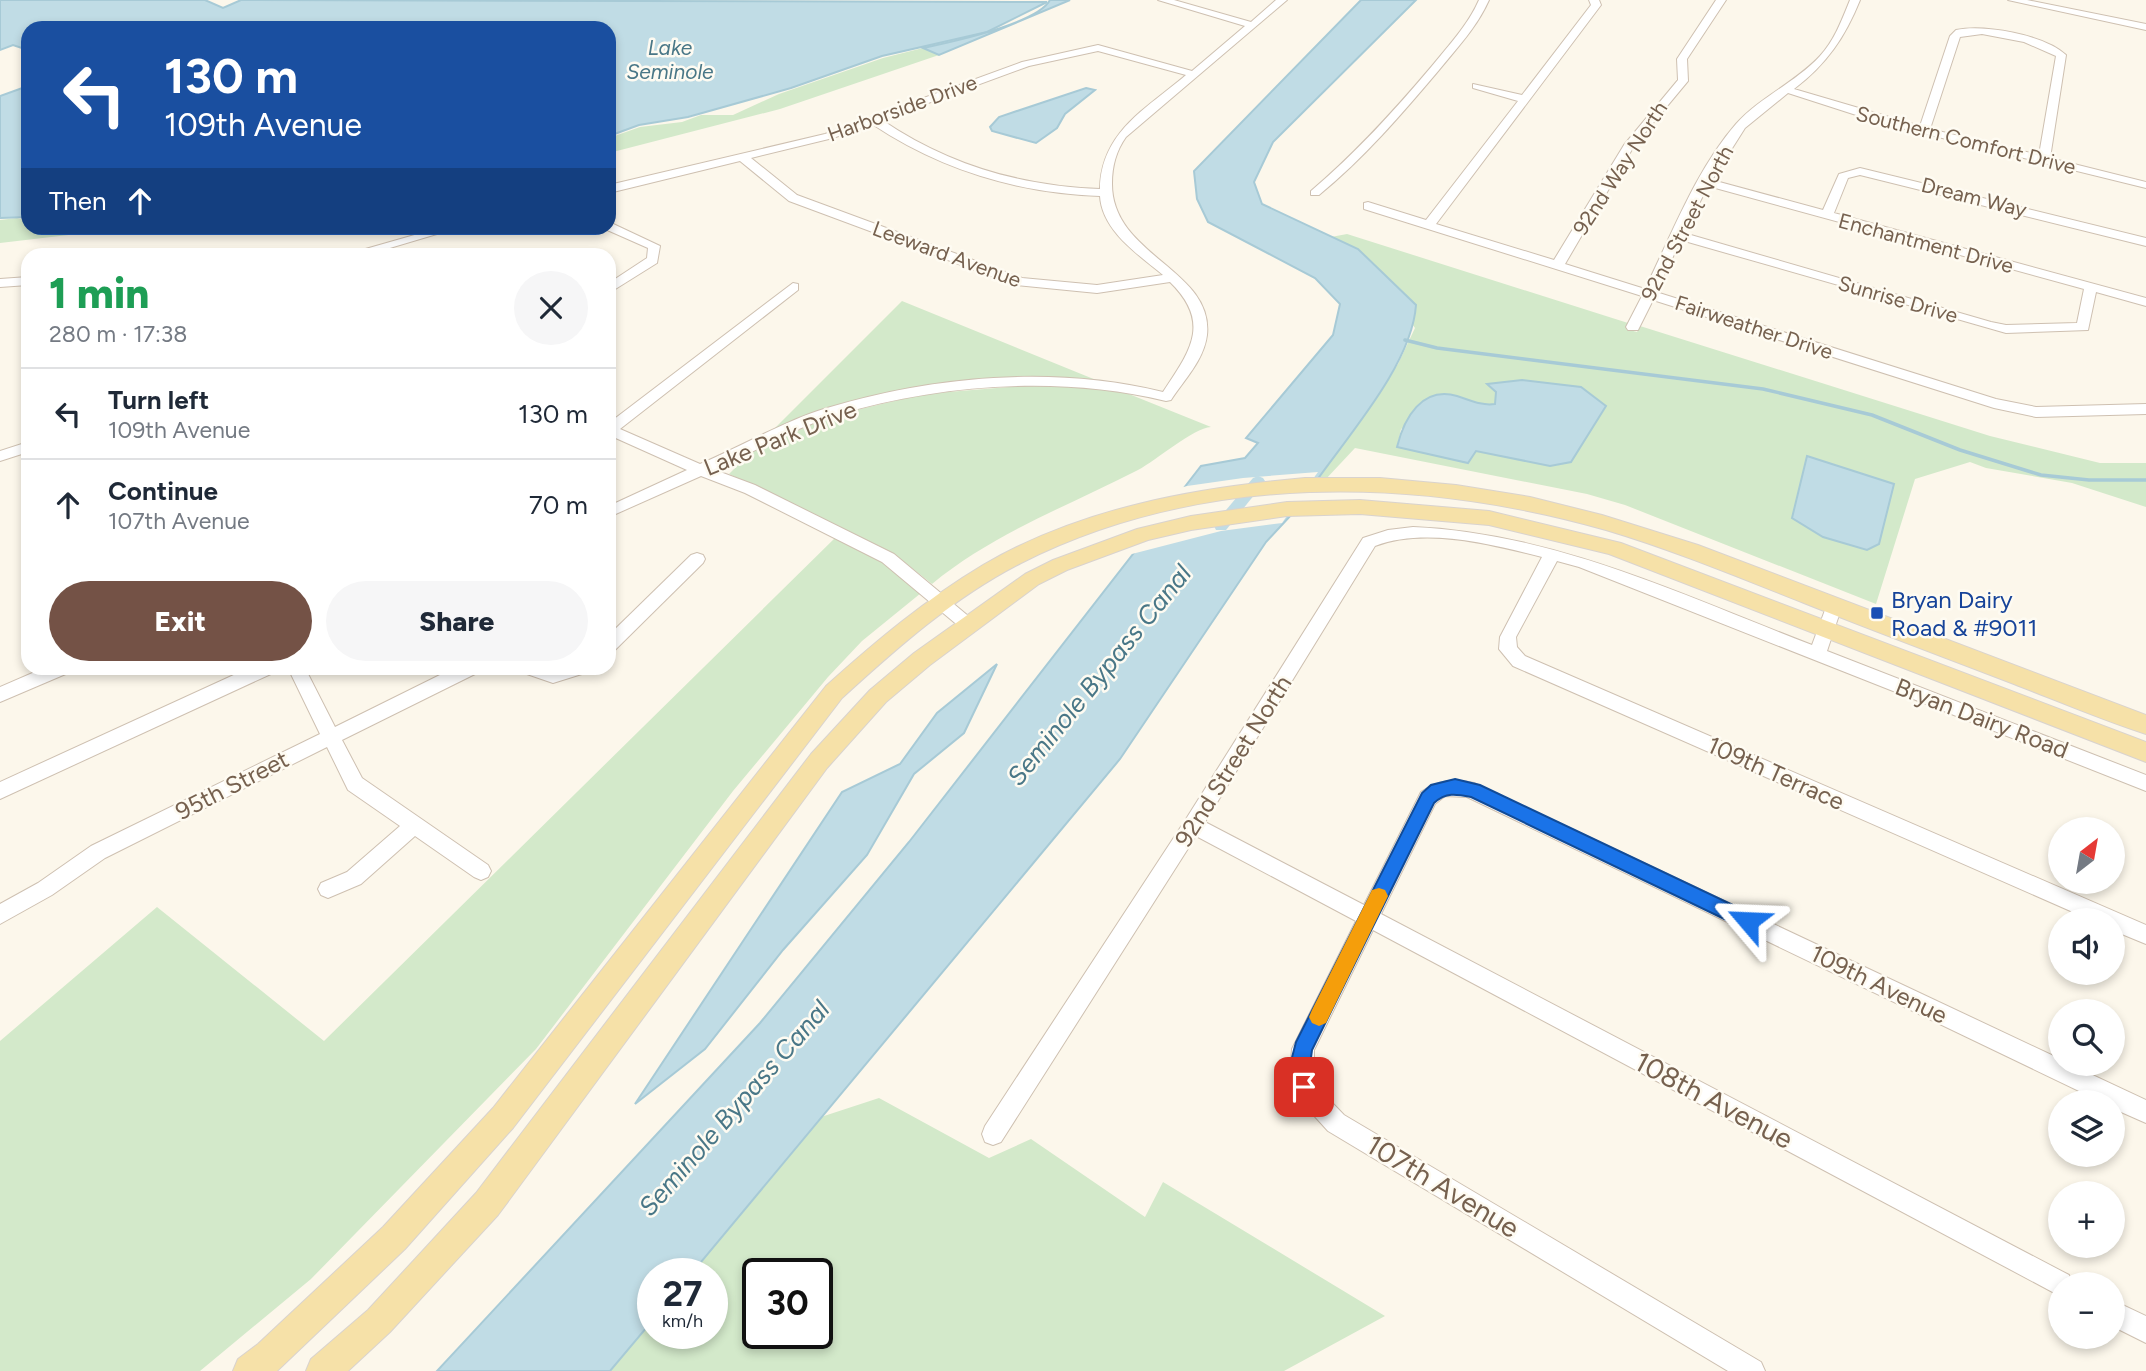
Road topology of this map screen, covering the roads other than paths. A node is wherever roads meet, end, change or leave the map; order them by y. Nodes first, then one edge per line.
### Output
1 (1163, 0) edge
2 (1282, 0) edge
3 (1484, 0) edge
4 (1594, 0) edge
5 (1721, 0) edge
6 (1855, 0) edge
7 (2013, 0) edge
8 (1252, 25) junction
9 (2146, 27) edge
10 (1193, 74) junction
11 (1477, 86) dead end
12 (1788, 90) junction
13 (1524, 99) junction
14 (875, 121) junction
15 (1924, 131) junction
16 (742, 157) junction
17 (2044, 160) junction
18 (1706, 182) junction
19 (2146, 185) edge
20 (616, 187) edge
21 (1102, 192) junction
22 (1314, 192) dead end
23 (1368, 206) dead end
24 (1827, 216) junction
25 (1429, 225) junction
26 (616, 229) edge
27 (424, 235) edge
28 (1678, 235) junction
29 (2146, 242) edge
30 (376, 248) edge
31 (1557, 266) junction
32 (1171, 278) junction
33 (21, 282) edge
34 (0, 283) edge
35 (616, 284) edge
36 (793, 287) dead end
37 (2091, 287) junction
38 (1650, 294) junction
39 (2146, 302) edge
40 (1633, 327) dead end
41 (2146, 409) edge
42 (616, 425) edge
43 (616, 433) edge
44 (21, 449) edge
45 (0, 456) edge
46 (703, 469) junction
47 (616, 509) edge
48 (1551, 554) junction
49 (697, 559) dead end
50 (1691, 576) joint
51 (943, 603) junction
52 (1834, 606) junction
53 (967, 624) junction
54 (1826, 629) junction
55 (616, 638) edge
56 (1818, 654) junction
57 (46, 675) edge
58 (252, 675) edge
59 (299, 675) edge
60 (456, 675) edge
61 (0, 695) edge
62 (2146, 725) edge
63 (328, 736) junction
64 (2146, 752) edge
65 (2146, 783) edge
66 (0, 792) edge
67 (415, 825) junction
68 (1193, 825) junction
69 (481, 871) dead end
70 (328, 889) dead end
71 (0, 915) edge
72 (1368, 916) junction
73 (2146, 935) edge
74 (2146, 1112) edge
75 (993, 1134) dead end
76 (2048, 1278) edge
77 (2125, 1319) edge
78 (2146, 1330) edge
79 (250, 1371) edge
80 (323, 1371) edge
81 (1752, 1371) edge

1 - 8 street
2 - 8 street
3 - 22 street
4 - 13 street
5 - 31 street, 92nd Way North
6 - 12 street, 92nd Street North
7 - 9 street
8 - 10 street
10 - 14 street, Harborside Drive
10 - 21 street
11 - 13 street
12 - 15 street, Southern Comfort Drive
12 - 18 street, 92nd Street North
13 - 25 street
14 - 16 street, Harborside Drive
14 - 21 street
15 - 17 street, Southern Comfort Drive
15 - 17 street
16 - 20 street, Harborside Drive
16 - 32 street, Leeward Avenue
17 - 19 street, Southern Comfort Drive
18 - 24 street, Enchantment Drive
18 - 28 street, 92nd Street North
21 - 32 street
23 - 25 street, Fairweather Drive
24 - 29 street, Dream Way
24 - 37 street, Enchantment Drive
25 - 31 street, Fairweather Drive
26 - 35 street
27 - 30 street
28 - 37 street, Sunrise Drive
28 - 38 street, 92nd Street North
31 - 38 street, Fairweather Drive
32 - 46 street, Lake Park Drive
33 - 34 street
36 - 42 street
37 - 39 street, Enchantment Drive
38 - 40 street, 92nd Street North
38 - 41 street, Fairweather Drive
43 - 46 street
44 - 45 street
46 - 47 street, Lake Park Drive
46 - 51 street
48 - 56 street, Bryan Dairy Road
48 - 68 street, 92nd Street North
48 - 73 street, 109th Terrace
49 - 55 street
50 - 53 main road
50 - 54 main road, Bryan Dairy Road
51 - 52 main road
51 - 53 street
51 - 79 main road
52 - 54 street
52 - 62 main road
53 - 80 main road
54 - 56 street
54 - 64 main road, Bryan Dairy Road
56 - 65 street, Bryan Dairy Road
57 - 61 street
58 - 66 street
59 - 63 street
60 - 63 street, 95th Street
63 - 67 street
63 - 71 street, 95th Street
67 - 69 street
67 - 70 street
68 - 72 street, 108th Avenue
68 - 75 street, 92nd Street North
72 - 74 street, 109th Avenue
72 - 76 street, 108th Avenue
72 - 81 street, 107th Avenue
77 - 78 street

